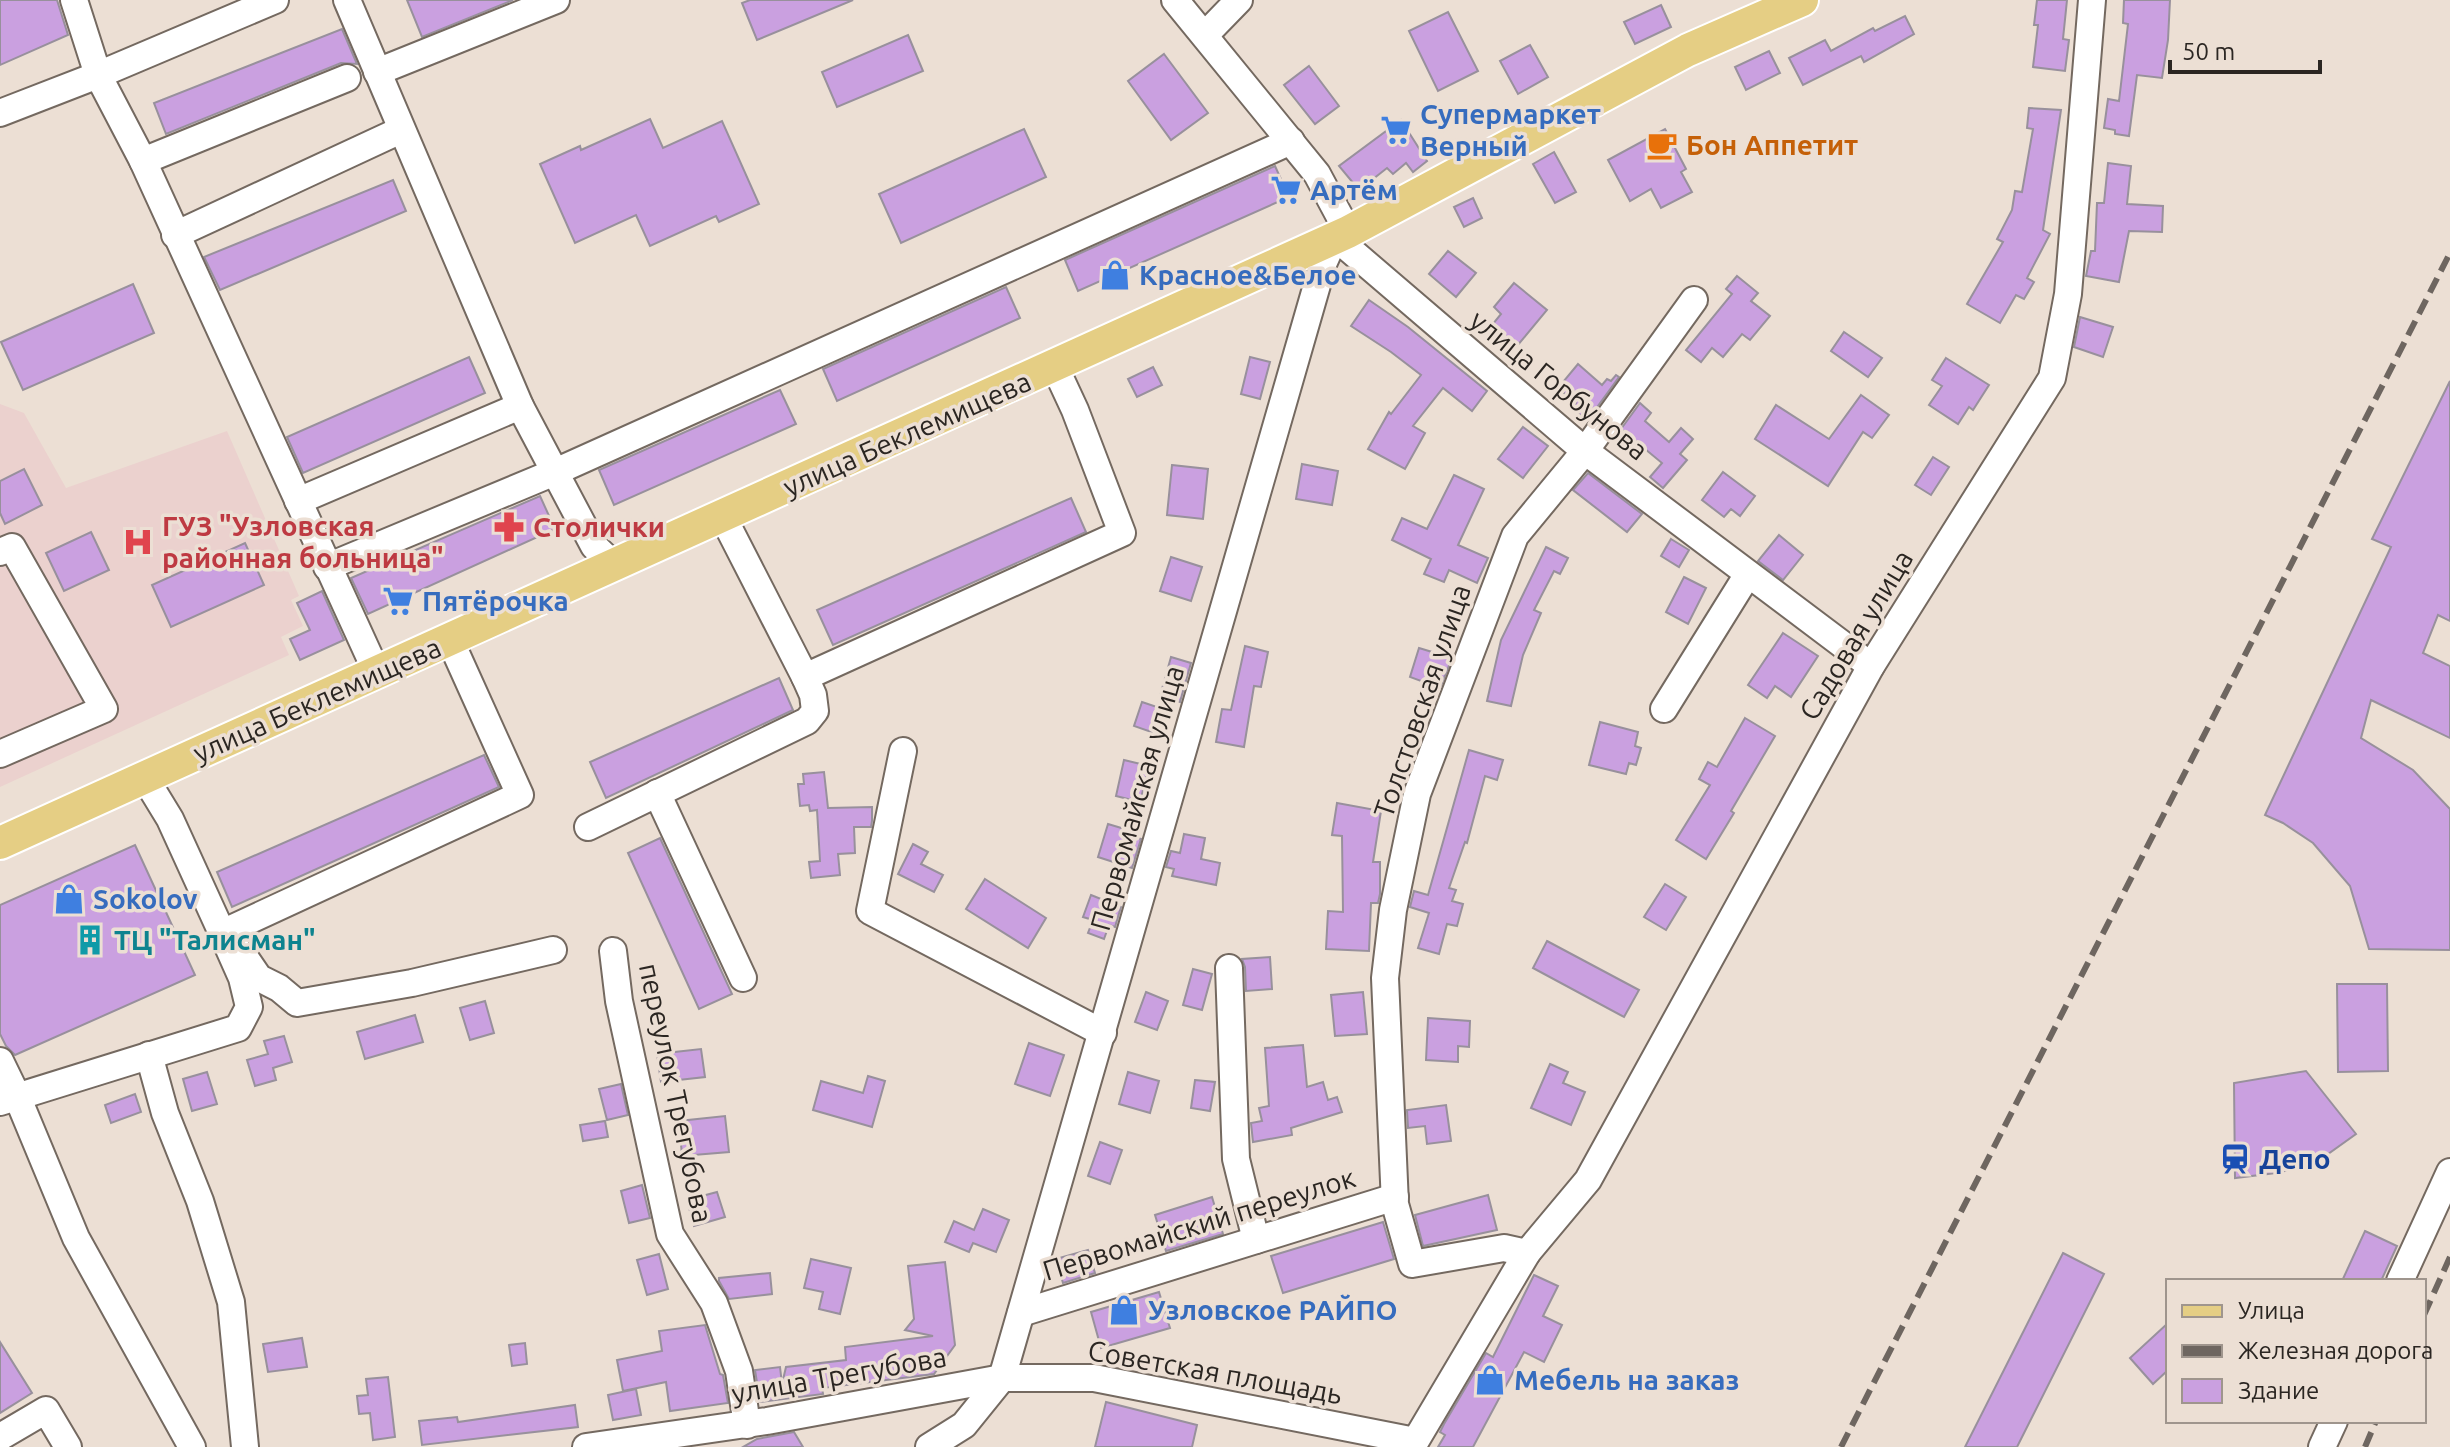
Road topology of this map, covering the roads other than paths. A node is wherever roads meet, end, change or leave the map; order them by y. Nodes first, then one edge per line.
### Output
1 (74, 0) edge
2 (275, 0) edge
3 (347, 0) edge
4 (556, 0) edge
5 (1175, 0) edge
6 (1239, 0) edge
7 (1802, 0) edge
8 (2092, 0) edge
9 (1205, 35) junction
10 (377, 72) junction
11 (98, 75) junction
12 (347, 78) dead end
13 (0, 113) edge
14 (401, 130) junction
15 (1291, 141) junction
16 (143, 161) junction
17 (175, 235) junction
18 (1342, 235) junction
19 (1694, 300) dead end
20 (1055, 367) junction
21 (520, 406) junction
22 (1585, 451) junction
23 (555, 472) junction
24 (298, 501) junction
25 (723, 517) junction
26 (0, 552) edge
27 (615, 566) junction
28 (327, 567) junction
29 (1748, 574) junction
30 (450, 640) junction
31 (1871, 666) junction
32 (377, 673) junction
33 (805, 677) junction
34 (1664, 709) dead end
35 (903, 751) dead end
36 (0, 754) edge
37 (145, 778) junction
38 (657, 793) junction
39 (588, 827) dead end
40 (0, 843) edge
41 (222, 933) junction
42 (553, 950) dead end
43 (613, 951) dead end
44 (1229, 968) dead end
45 (743, 978) dead end
46 (1103, 1033) junction
47 (149, 1055) junction
48 (0, 1061) edge
49 (9, 1099) edge
50 (2450, 1172) edge
51 (1395, 1197) junction
52 (1256, 1240) junction
53 (1527, 1253) junction
54 (2401, 1279) edge
55 (1021, 1313) junction
56 (1002, 1378) junction
57 (2333, 1423) edge
58 (742, 1426) junction
59 (962, 1436) edge
60 (0, 1437) edge
61 (1413, 1444) edge
62 (68, 1447) edge
63 (192, 1447) edge
64 (245, 1447) edge
65 (586, 1447) edge
66 (704, 1447) edge
67 (929, 1447) edge
68 (2322, 1447) edge

1 - 11 street
2 - 11 street
3 - 10 street
4 - 10 street
5 - 9 street
6 - 9 street
7 - 18 main road, улица Беклемищева
8 - 31 street, Садовая улица
9 - 15 street
10 - 14 street
11 - 13 street
11 - 16 street
12 - 16 street
14 - 17 street
14 - 21 street
15 - 18 street
15 - 23 street
16 - 17 street
17 - 24 street
18 - 20 main road, улица Беклемищева
18 - 22 street, улица Горбунова
18 - 46 street, Первомайская улица
19 - 22 street, Толстовская улица
20 - 25 main road, улица Беклемищева
20 - 33 street
21 - 23 street
21 - 24 street
22 - 29 street, улица Горбунова
22 - 51 street, Толстовская улица
23 - 27 street
23 - 28 street
24 - 28 street
25 - 27 main road, улица Беклемищева
25 - 33 street
26 - 36 street
27 - 30 main road, улица Беклемищева
28 - 32 street
29 - 31 street, улица Горбунова
29 - 34 street
30 - 32 main road, улица Беклемищева
30 - 41 street
31 - 53 street, Садовая улица
32 - 37 main road, улица Беклемищева
33 - 38 street
35 - 46 street
37 - 40 main road, улица Беклемищева
37 - 41 street
38 - 39 street
38 - 45 street
41 - 42 street
41 - 47 street
43 - 58 street, переулок Трегубова
44 - 52 street
46 - 55 street, Первомайская улица
47 - 49 street
47 - 64 street
48 - 49 street
49 - 63 street
50 - 54 street
51 - 52 street, Первомайский переулок
51 - 53 street, Толстовская улица
52 - 55 street, Первомайский переулок
53 - 61 street, Садовая улица
55 - 56 street, Первомайская улица
56 - 58 street, улица Трегубова
56 - 59 street
56 - 61 street, Советская площадь
57 - 68 street
58 - 65 street, улица Трегубова
58 - 66 street
59 - 67 street
60 - 62 street

